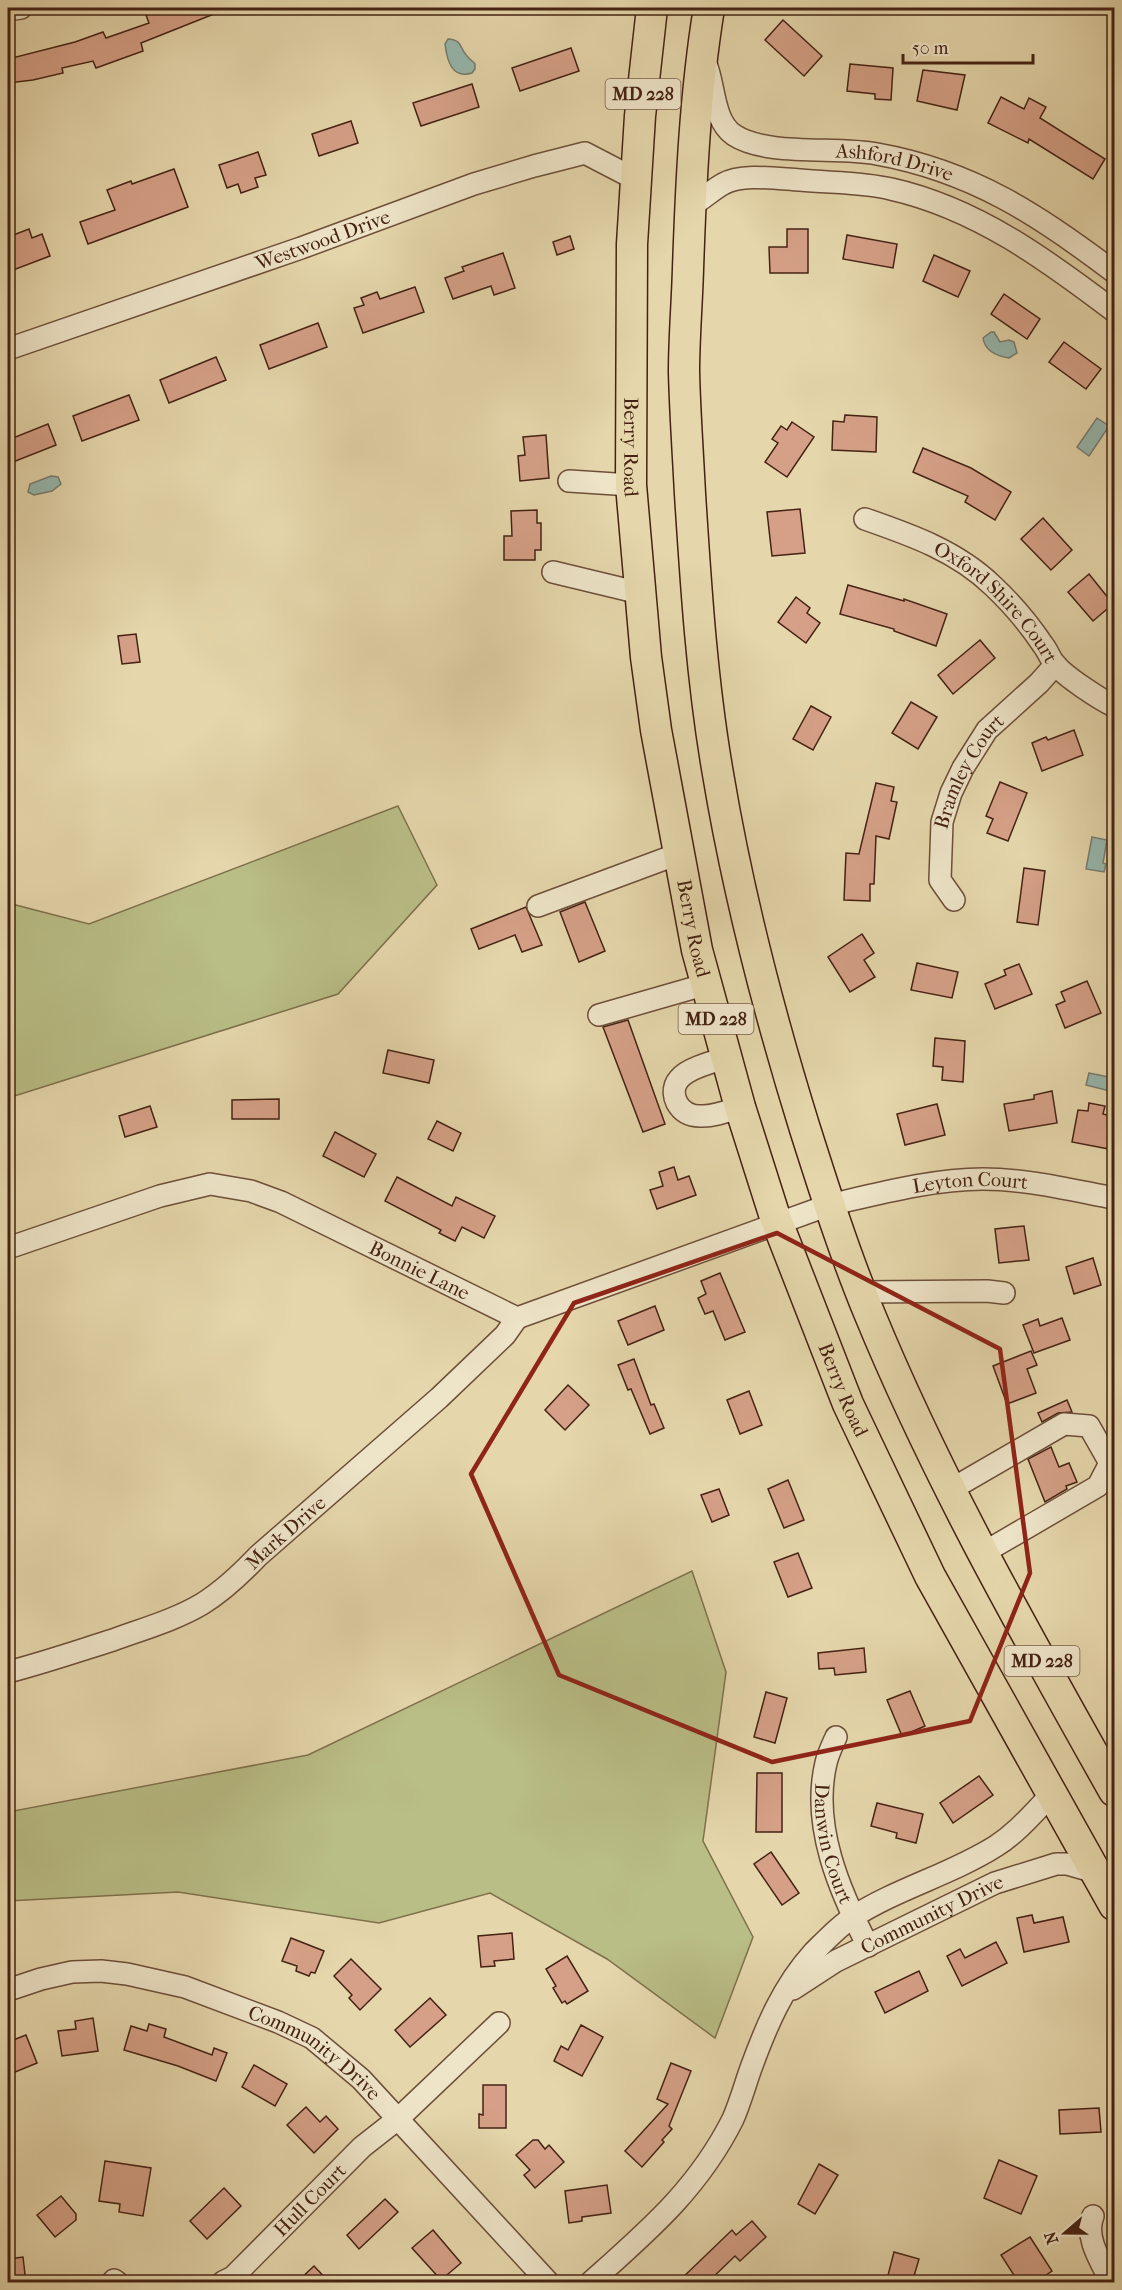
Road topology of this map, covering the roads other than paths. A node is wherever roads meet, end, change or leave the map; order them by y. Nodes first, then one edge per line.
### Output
1 (21, 8) edge
2 (652, 8) edge
3 (709, 8) edge
4 (8, 10) edge
5 (702, 57) junction
6 (899, 159) junction
7 (637, 180) junction
8 (892, 189) junction
9 (689, 207) junction
10 (1111, 270) edge
11 (1089, 292) junction
12 (1114, 311) edge
13 (8, 349) edge
14 (569, 481) dead end
15 (632, 485) junction
16 (865, 519) dead end
17 (554, 572) dead end
18 (640, 593) junction
19 (1055, 665) junction
20 (1114, 706) edge
21 (678, 854) junction
22 (954, 900) dead end
23 (538, 906) dead end
24 (707, 984) junction
25 (599, 1015) dead end
26 (726, 1058) junction
27 (740, 1107) junction
28 (1114, 1198) edge
29 (829, 1205) junction
30 (778, 1224) junction
31 (8, 1248) edge
32 (861, 1292) junction
33 (1004, 1293) dead end
34 (517, 1318) junction
35 (1108, 1443) edge
36 (950, 1490) junction
37 (983, 1553) junction
38 (8, 1672) edge
39 (836, 1737) dead end
40 (1114, 1791) edge
41 (1052, 1794) junction
42 (958, 1866) junction
43 (1095, 1872) junction
44 (971, 1895) junction
45 (1114, 1905) edge
46 (853, 1917) junction
47 (868, 1946) junction
48 (8, 1990) edge
49 (780, 1999) junction
50 (499, 2023) dead end
51 (399, 2118) junction
52 (1093, 2216) dead end
53 (223, 2283) edge
54 (548, 2283) edge
55 (591, 2283) edge
56 (1111, 2283) edge

1 - 4 street
2 - 7 highway, Berry Road / MD 228
3 - 5 highway, MD 228
5 - 6 street, Ashford Drive
5 - 9 highway, MD 228
6 - 8 street
6 - 10 street, Ashford Drive
7 - 13 street, Westwood Drive
7 - 15 highway, Berry Road / MD 228
8 - 9 street, Ashford Drive
8 - 11 street, Ashford Drive
9 - 29 highway, MD 228
10 - 11 street
11 - 12 street, Ashford Drive
14 - 15 street
15 - 18 highway, Berry Road / MD 228
16 - 19 street, Oxford Shire Court
17 - 18 street
18 - 21 highway, Berry Road / MD 228
19 - 20 street, Oxford Shire Court
19 - 22 street, Bramley Court
21 - 23 street
21 - 24 highway, Berry Road / MD 228
24 - 25 street
24 - 26 highway, Berry Road / MD 228
26 - 27 highway, Berry Road / MD 228
26 - 27 street
27 - 30 highway, Berry Road / MD 228
28 - 29 street, Leyton Court
29 - 30 street
29 - 32 highway, MD 228
30 - 34 street
30 - 41 highway, Berry Road / MD 228
31 - 34 street, Bonnie Lane
32 - 33 street
32 - 36 highway, MD 228
34 - 38 street, Mark Drive
35 - 36 street
35 - 37 street
36 - 37 highway, MD 228
37 - 40 highway, MD 228
39 - 46 street, Danwin Court
41 - 42 street, Community Drive
41 - 43 highway, Berry Road / MD 228
42 - 44 street
42 - 46 street, Community Drive
43 - 44 street, Community Drive
43 - 45 highway, Berry Road / MD 228
44 - 47 street, Community Drive
46 - 47 street, Danwin Court
46 - 49 street, Community Drive
47 - 49 street, Community Drive
48 - 51 street, Community Drive
49 - 55 street, Community Drive
50 - 51 street, Hull Court
51 - 53 street, Hull Court
51 - 54 street, Community Drive
52 - 56 street

